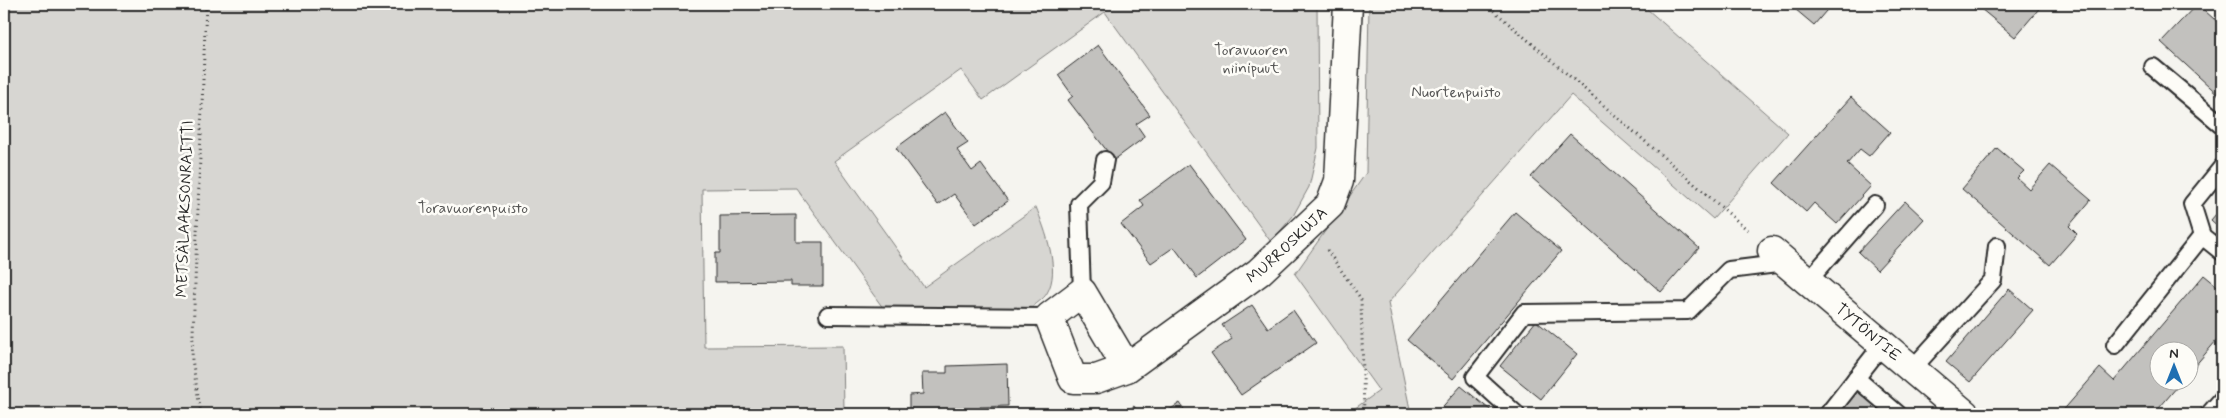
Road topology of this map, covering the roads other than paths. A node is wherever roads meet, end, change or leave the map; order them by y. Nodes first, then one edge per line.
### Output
1 (1348, 4) edge
2 (2154, 67) dead end
3 (2222, 126) edge
4 (1105, 160) dead end
5 (2222, 168) edge
6 (1874, 205) dead end
7 (2202, 236) junction
8 (1997, 246) dead end
9 (2222, 252) edge
10 (1779, 257) joint
11 (1808, 282) junction
12 (1082, 292) junction
13 (828, 315) dead end
14 (1050, 317) junction
15 (1883, 344) junction
16 (2115, 345) dead end
17 (1127, 368) junction
18 (1912, 369) junction
19 (1856, 378) junction
20 (2222, 399) edge
21 (1516, 414) edge
22 (1828, 414) edge
23 (1898, 414) edge
24 (1965, 414) edge
25 (2209, 414) edge

1 - 17 street, MURROSKUJA
2 - 3 lane
4 - 12 lane
5 - 7 lane
6 - 11 lane
7 - 9 lane
7 - 16 lane
8 - 18 lane
10 - 11 street, TYTÖNTIE
10 - 21 lane
11 - 15 street, TYTÖNTIE
12 - 14 street
12 - 17 street
13 - 14 lane
14 - 17 street, MURROSKUJA
15 - 18 street, TYTÖNTIE
15 - 19 lane
18 - 24 street, TYTÖNTIE
19 - 22 lane
19 - 23 lane
20 - 25 lane

